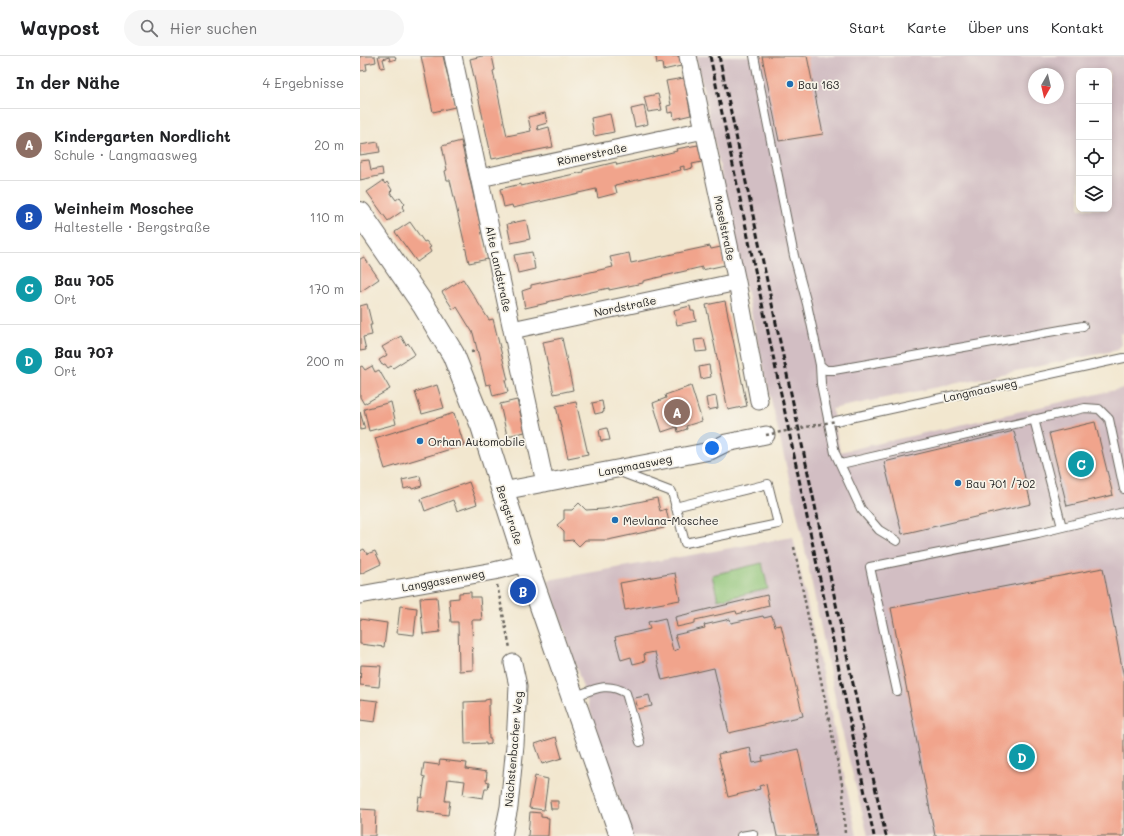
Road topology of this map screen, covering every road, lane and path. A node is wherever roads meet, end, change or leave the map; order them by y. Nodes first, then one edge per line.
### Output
1 (453, 56) edge
2 (688, 56) edge
3 (754, 56) edge
4 (704, 130) junction
5 (480, 178) junction
6 (360, 213) edge
7 (737, 282) junction
8 (1083, 326) dead end
9 (512, 330) junction
10 (1124, 358) edge
11 (820, 365) junction
12 (759, 401) dead end
13 (1034, 419) junction
14 (836, 421) joint
15 (766, 434) joint
16 (841, 464) junction
17 (614, 469) junction
18 (545, 483) junction
19 (1124, 489) edge
20 (503, 491) junction
21 (676, 507) junction
22 (1124, 512) edge
23 (1062, 527) junction
24 (897, 541) dead end
25 (794, 547) dead end
26 (526, 563) junction
27 (494, 571) junction
28 (360, 595) edge
29 (513, 662) joint
30 (897, 691) dead end
31 (572, 698) junction
32 (640, 742) dead end
33 (753, 834) dead end
34 (502, 836) edge
35 (621, 836) edge
36 (741, 836) edge
37 (845, 836) edge

1 - 5 street, Alte Landstraße
2 - 4 street, Moselstraße
3 - 11 lane
4 - 5 street, Römerstraße
4 - 7 street, Moselstraße
5 - 9 street, Alte Landstraße
6 - 20 main road, Bergstraße
7 - 9 street, Nordstraße
7 - 12 street, Moselstraße
8 - 11 lane
9 - 18 street, Alte Landstraße
10 - 14 lane, Langmaasweg
11 - 16 lane
13 - 16 lane
13 - 19 lane
13 - 23 lane
14 - 15 path, bridge
15 - 17 street, Langmaasweg
16 - 24 lane
17 - 18 street, Langmaasweg
17 - 21 lane
18 - 20 street, Langmaasweg
20 - 26 main road, Bergstraße
21 - 21 lane
22 - 23 lane
23 - 30 lane
25 - 37 path
26 - 27 street, Langgassenweg
26 - 31 main road, Bergstraße
27 - 28 street, Langgassenweg
27 - 29 path
29 - 34 street, Nächstenbacher Weg
31 - 32 lane
31 - 35 main road, Bergstraße
33 - 36 lane

